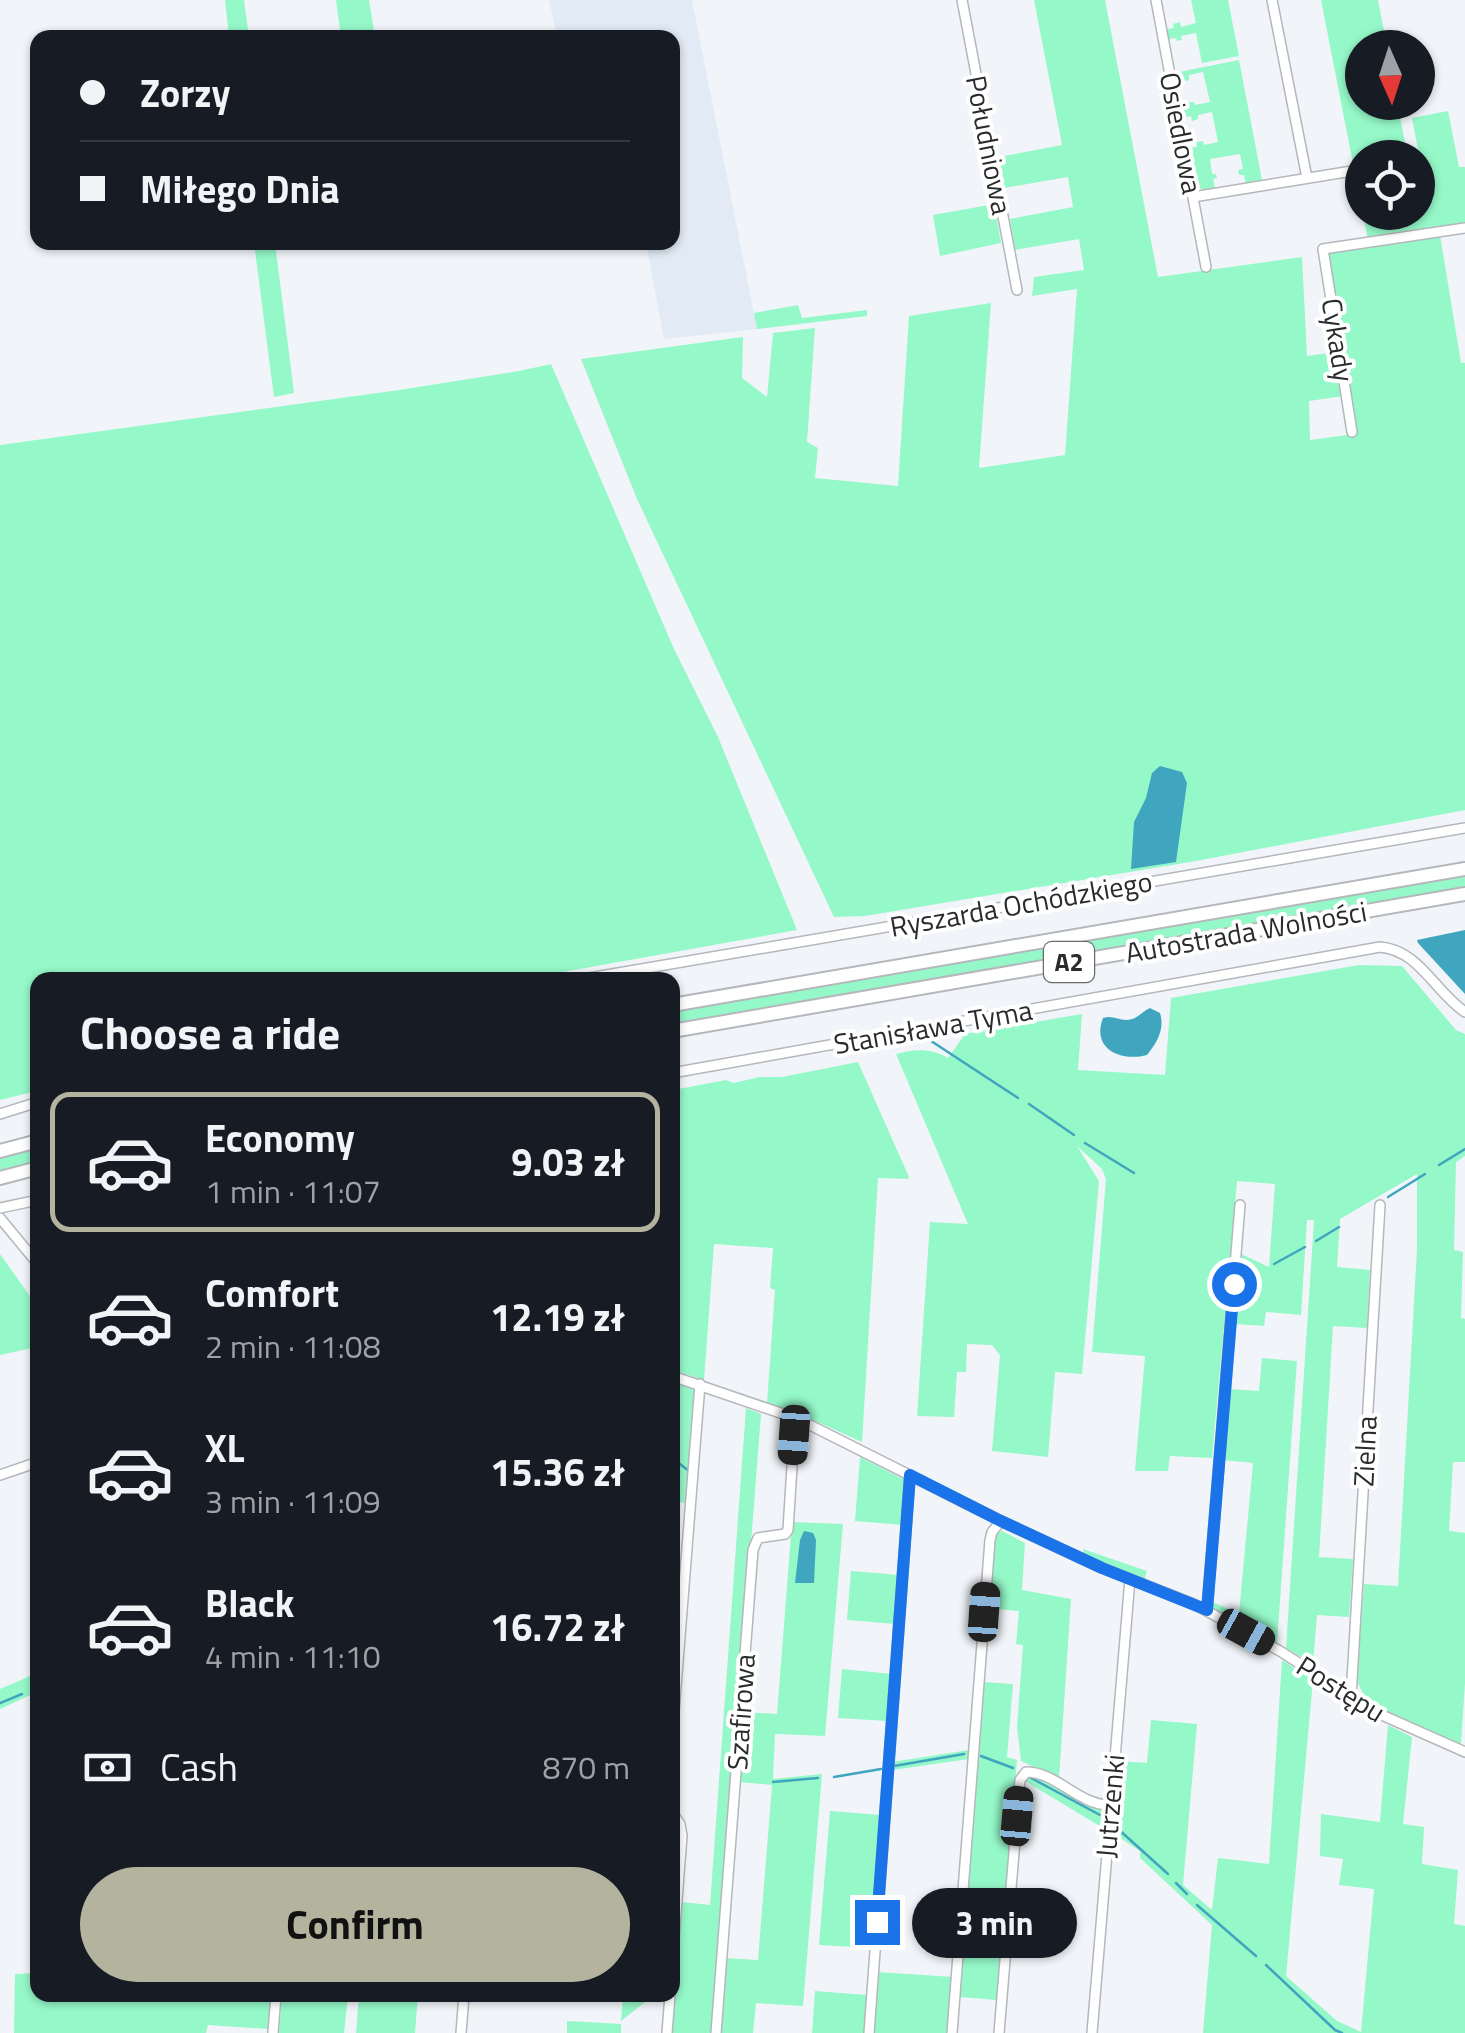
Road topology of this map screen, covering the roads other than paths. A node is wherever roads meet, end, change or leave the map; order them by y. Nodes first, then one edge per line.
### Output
1 (962, 0) edge
2 (1156, 0) edge
3 (1272, 0) edge
4 (1345, 172) edge
5 (1307, 178) junction
6 (1193, 196) junction
7 (1465, 228) edge
8 (1206, 266) dead end
9 (1017, 290) dead end
10 (1352, 432) dead end
11 (1465, 828) edge
12 (1465, 869) edge
13 (1465, 894) edge
14 (624, 972) edge
15 (680, 1004) edge
16 (1465, 1012) edge
17 (680, 1030) edge
18 (680, 1072) edge
19 (30, 1105) edge
20 (0, 1114) edge
21 (30, 1143) edge
22 (0, 1151) edge
23 (30, 1170) edge
24 (0, 1178) edge
25 (30, 1202) edge
26 (1240, 1205) dead end
27 (1380, 1205) dead end
28 (0, 1208) edge
29 (1, 1219) edge
30 (30, 1254) edge
31 (680, 1378) edge
32 (700, 1384) junction
33 (798, 1419) junction
34 (30, 1465) edge
35 (0, 1475) edge
36 (910, 1475) junction
37 (1001, 1521) junction
38 (1130, 1579) junction
39 (1207, 1610) junction
40 (680, 1636) edge
41 (1351, 1698) junction
42 (1465, 1751) edge
43 (1110, 1805) junction
44 (680, 1824) edge
45 (680, 1862) edge
46 (275, 2002) edge
47 (463, 2002) edge
48 (669, 2002) edge
49 (273, 2033) edge
50 (461, 2033) edge
51 (667, 2033) edge
52 (716, 2033) edge
53 (869, 2033) edge
54 (952, 2033) edge
55 (999, 2033) edge
56 (1092, 2033) edge

1 - 9 street, Południowa
2 - 6 street, Osiedlowa
3 - 5 street
4 - 5 street
5 - 6 street
6 - 8 street, Osiedlowa
7 - 10 street, Cykady
11 - 14 street, Ryszarda Ochódzkiego
12 - 15 highway, Autostrada Wolności / A2
13 - 17 highway, Autostrada Wolności / A2
16 - 18 street, Stanisława Tyma
19 - 20 street
21 - 22 highway
23 - 24 highway
25 - 28 street
26 - 39 street
27 - 41 street, Zielna
29 - 30 street
31 - 32 street, Postępu
32 - 33 street, Postępu
32 - 40 street
33 - 36 street, Postępu
33 - 52 street, Szafirowa
34 - 35 street
36 - 37 street, Postępu
36 - 53 street
37 - 38 street, Postępu
37 - 54 street
38 - 39 street, Postępu
38 - 43 street, Jutrzenki
39 - 41 street, Postępu
41 - 42 street, Postępu
43 - 55 street
43 - 56 street, Jutrzenki
44 - 45 street
46 - 49 street
47 - 50 street
48 - 51 street

